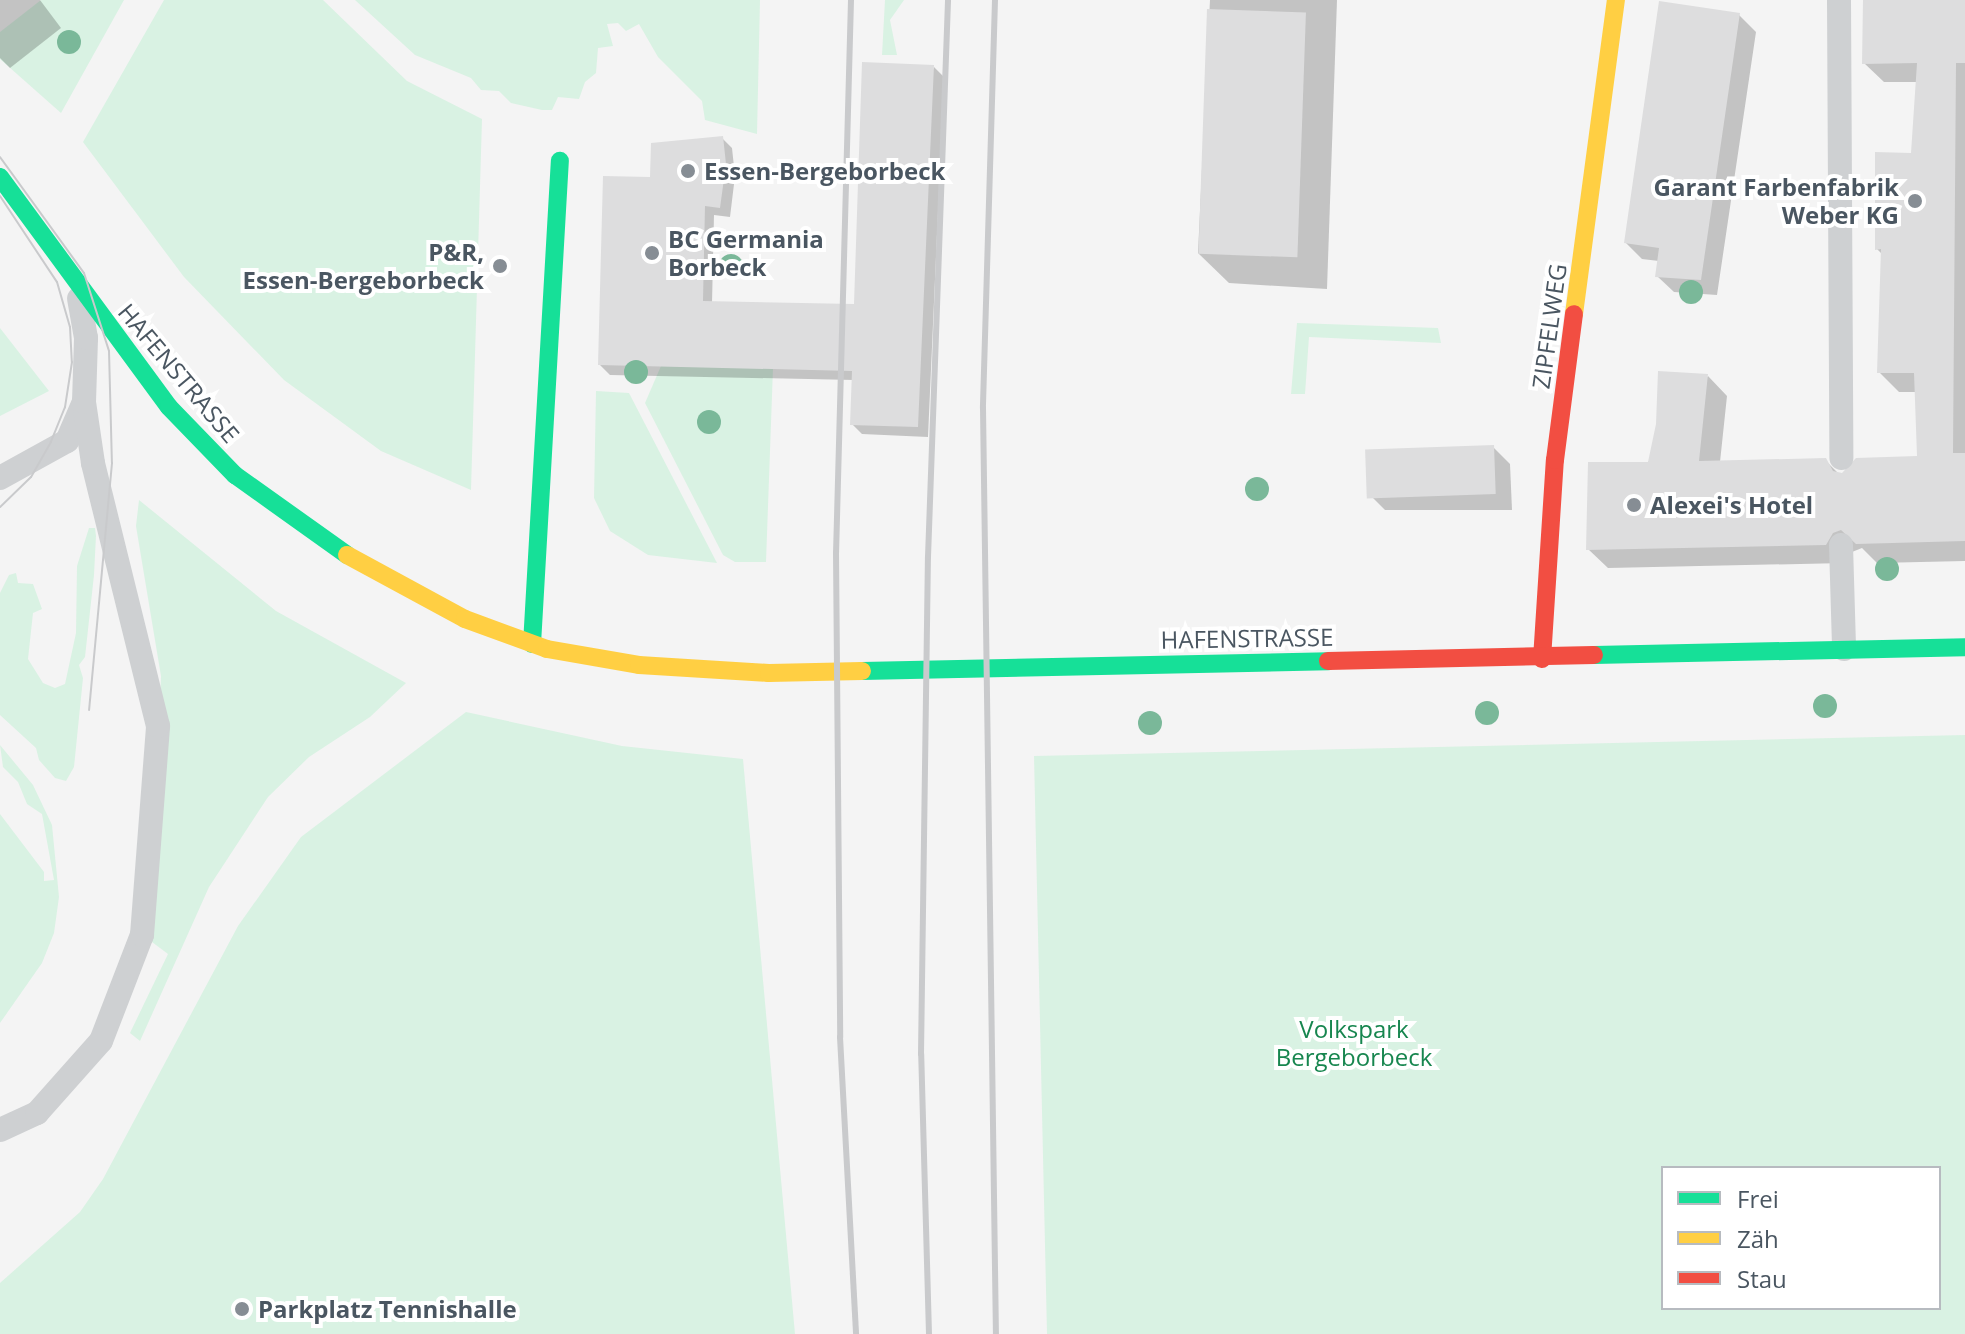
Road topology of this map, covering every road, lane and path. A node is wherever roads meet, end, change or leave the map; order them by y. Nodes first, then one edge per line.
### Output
1 (1616, 0) edge
2 (1839, 0) edge
3 (560, 161) dead end
4 (0, 177) edge
5 (75, 280) junction
6 (84, 402) junction
7 (1841, 458) dead end
8 (0, 478) edge
9 (1841, 545) dead end
10 (532, 644) junction
11 (1965, 647) edge
12 (1844, 649) junction
13 (1542, 659) junction
14 (0, 1130) edge

1 - 13 main road, ZIPFELWEG
2 - 7 lane
3 - 10 main road
4 - 5 main road, HAFENSTRASSE
5 - 6 lane
5 - 10 main road, HAFENSTRASSE
6 - 8 lane
6 - 14 lane
9 - 12 lane
10 - 13 main road, HAFENSTRASSE
11 - 12 main road, HAFENSTRASSE
12 - 13 main road, HAFENSTRASSE

